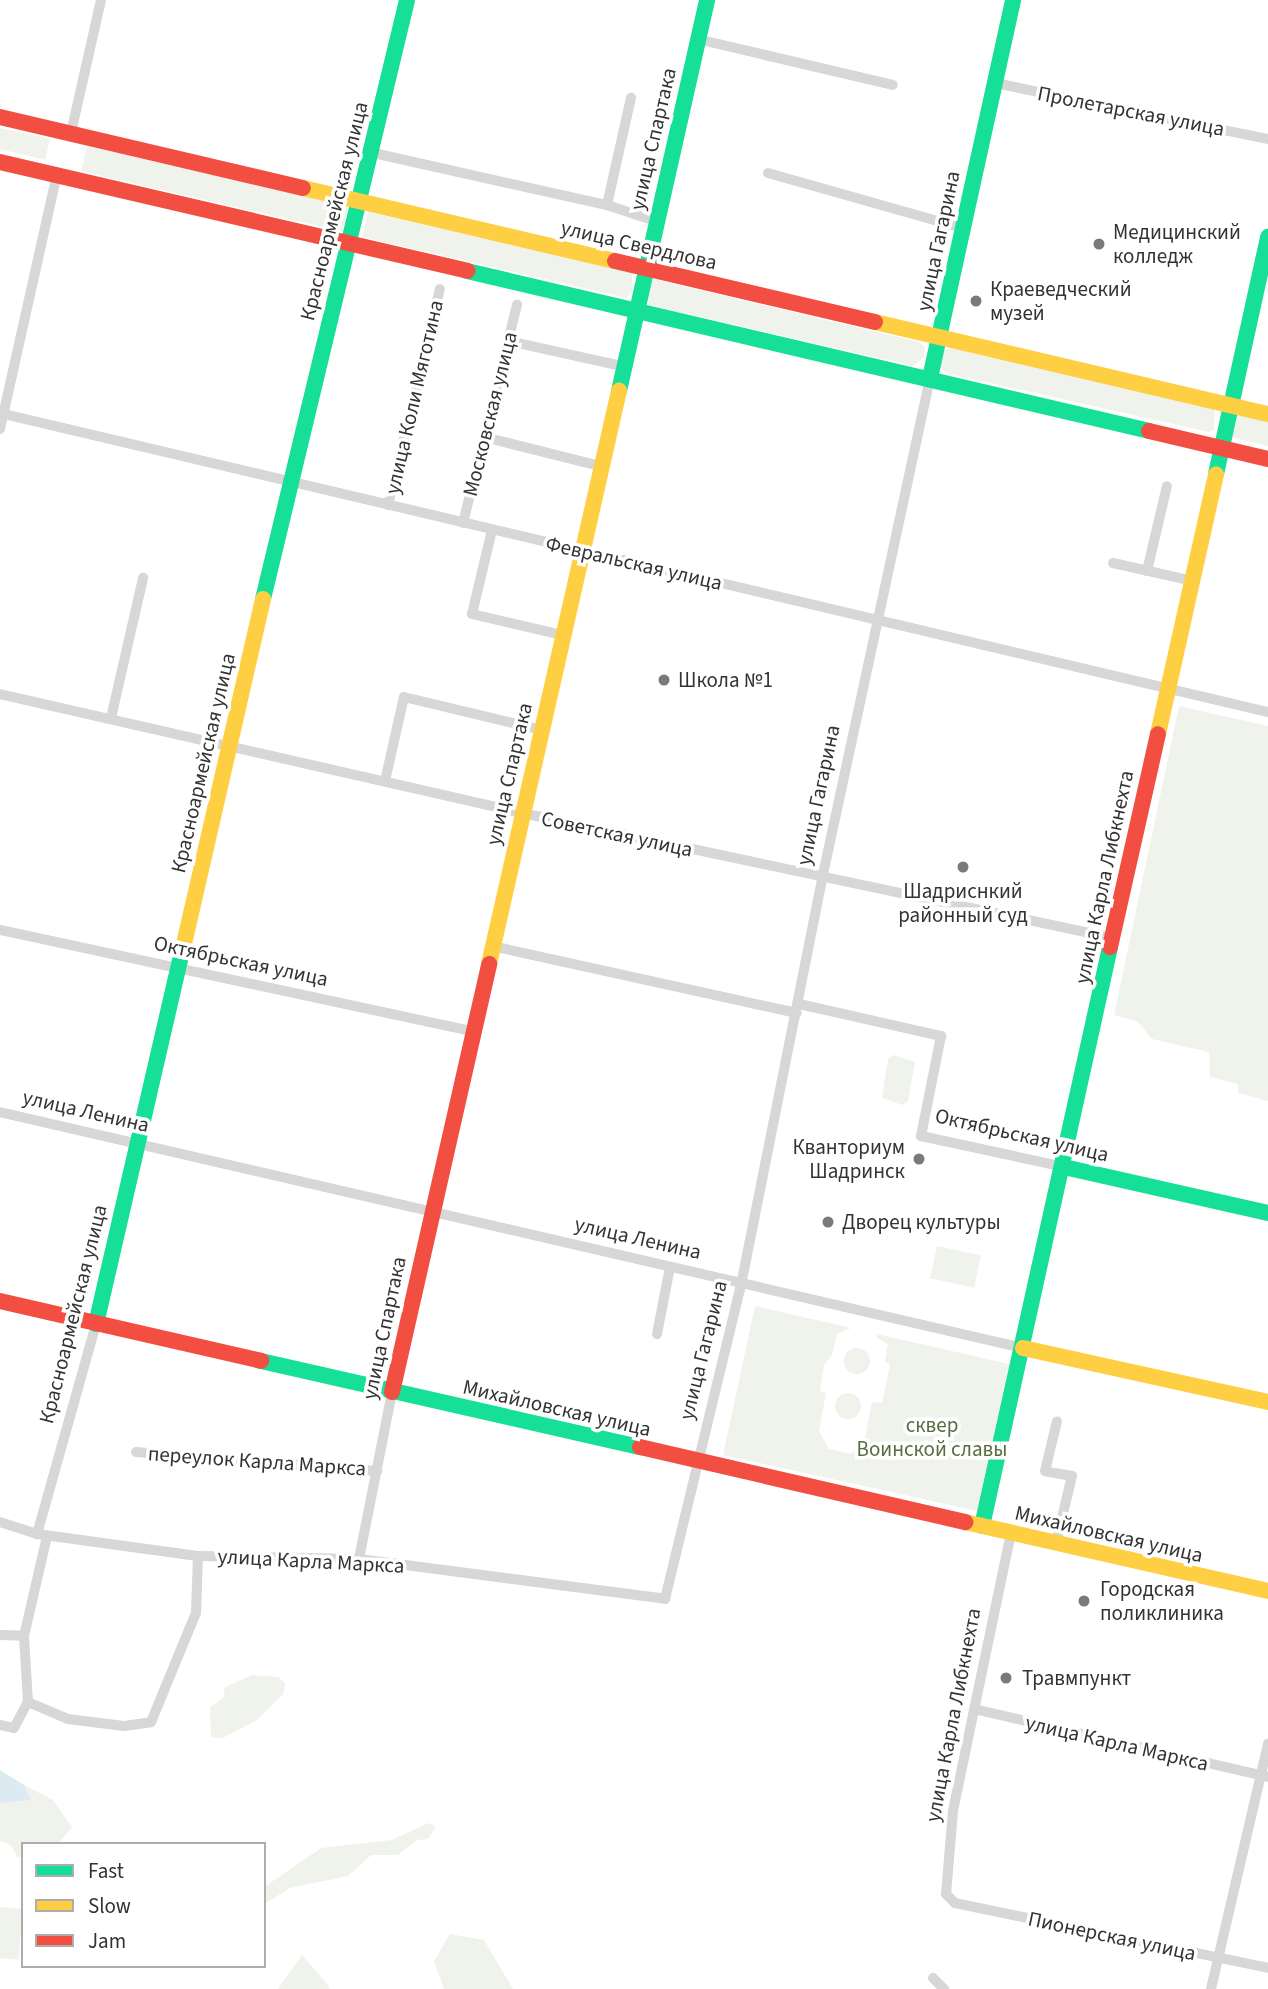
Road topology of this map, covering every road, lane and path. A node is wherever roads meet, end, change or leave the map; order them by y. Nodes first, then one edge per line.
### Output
1 (102, 0) edge
2 (407, 0) edge
3 (707, 0) edge
4 (1013, 0) edge
5 (697, 39) junction
6 (995, 83) junction
7 (893, 85) dead end
8 (631, 98) dead end
9 (0, 117) edge
10 (71, 133) junction
11 (1268, 139) edge
12 (369, 152) junction
13 (0, 162) edge
14 (768, 173) dead end
15 (57, 175) junction
16 (357, 200) junction
17 (607, 205) junction
18 (655, 221) junction
19 (962, 228) junction
20 (1268, 237) edge
21 (347, 242) junction
22 (645, 268) junction
23 (440, 289) dead end
24 (517, 304) dead end
25 (634, 309) junction
26 (940, 337) junction
27 (508, 341) junction
28 (622, 366) junction
29 (930, 377) junction
30 (1228, 405) junction
31 (2, 414) edge
32 (1268, 414) edge
33 (0, 429) edge
34 (484, 437) junction
35 (1218, 447) junction
36 (1268, 458) edge
37 (600, 466) junction
38 (290, 482) junction
39 (1167, 486) dead end
40 (388, 505) junction
41 (463, 523) junction
42 (492, 530) junction
43 (582, 551) junction
44 (1114, 563) dead end
45 (1147, 571) junction
46 (142, 578) dead end
47 (1189, 580) junction
48 (877, 620) junction
49 (562, 635) junction
50 (1166, 688) junction
51 (0, 694) edge
52 (1268, 712) edge
53 (111, 718) junction
54 (541, 730) junction
55 (229, 744) junction
56 (385, 782) junction
57 (522, 813) junction
58 (822, 879) junction
59 (0, 930) edge
60 (1113, 938) junction
61 (492, 946) junction
62 (177, 969) junction
63 (798, 1008) junction
64 (473, 1031) junction
65 (0, 1112) edge
66 (136, 1144) junction
67 (1064, 1167) junction
68 (429, 1212) junction
69 (1268, 1213) edge
70 (670, 1267) junction
71 (741, 1284) junction
72 (0, 1301) edge
73 (96, 1324) junction
74 (657, 1334) dead end
75 (1023, 1348) junction
76 (392, 1392) junction
77 (1268, 1402) edge
78 (1057, 1421) dead end
79 (136, 1452) dead end
80 (697, 1462) junction
81 (377, 1471) junction
82 (0, 1522) edge
83 (982, 1526) junction
84 (1011, 1533) junction
85 (42, 1535) junction
86 (1056, 1543) junction
87 (198, 1556) junction
88 (359, 1559) junction
89 (1268, 1591) edge
90 (665, 1599) joint
91 (0, 1635) edge
92 (24, 1636) junction
93 (28, 1702) junction
94 (974, 1710) junction
95 (0, 1725) edge
96 (1268, 1744) edge
97 (1264, 1777) edge
98 (955, 1903) joint
99 (1219, 1958) junction
100 (1268, 1968) edge
101 (933, 1978) dead end
102 (944, 1989) edge
103 (1211, 1989) edge

1 - 10 street
2 - 12 street, Красноармейская улица
3 - 5 street, улица Спартака
4 - 6 street, улица Гагарина
5 - 7 street
5 - 18 street, улица Спартака
6 - 11 street, Пролетарская улица
6 - 19 street, улица Гагарина
8 - 17 street
9 - 10 street, улица Свердлова
10 - 16 street, улица Свердлова
12 - 16 street, Красноармейская улица
12 - 17 street
13 - 15 street
14 - 19 street
15 - 21 street
15 - 31 street
16 - 21 street, Красноармейская улица
16 - 22 street, улица Свердлова
17 - 18 street
18 - 22 street, улица Спартака
19 - 26 street, улица Гагарина
20 - 30 street, улица Карла Либкнехта
21 - 25 street
21 - 38 street, Красноармейская улица
22 - 25 street, улица Спартака
22 - 26 street, улица Свердлова
23 - 40 street, улица Коли Мяготина
24 - 27 street, Московская улица
25 - 28 street, улица Спартака
25 - 29 street
26 - 29 street, улица Гагарина
26 - 30 street, улица Свердлова
27 - 28 street
27 - 34 street, Московская улица
28 - 37 street, улица Спартака
29 - 35 street
29 - 48 street, улица Гагарина
30 - 32 street, улица Свердлова
30 - 35 street, улица Карла Либкнехта
31 - 33 street
31 - 38 street, Февральская улица
34 - 37 street
34 - 41 street, Московская улица
35 - 36 street
35 - 47 street, улица Карла Либкнехта
37 - 43 street, улица Спартака
38 - 40 street, Февральская улица
38 - 55 street, Красноармейская улица
39 - 45 street
40 - 41 street, Февральская улица
41 - 42 street, Февральская улица
42 - 43 street, Февральская улица
42 - 49 street
43 - 48 street, Февральская улица
43 - 49 street, улица Спартака
44 - 45 street
45 - 47 street
46 - 53 street
47 - 50 street, улица Карла Либкнехта
48 - 50 street, Февральская улица
48 - 58 street, улица Гагарина
49 - 54 street, улица Спартака
50 - 52 street, Февральская улица
50 - 60 street, улица Карла Либкнехта
51 - 53 street, Советская улица
53 - 55 street, Советская улица
54 - 56 street
54 - 57 street, улица Спартака
55 - 56 street, Советская улица
55 - 62 street, Красноармейская улица
56 - 57 street, Советская улица
57 - 58 street, Советская улица
57 - 61 street, улица Спартака
58 - 60 street, Советская улица
58 - 63 street, улица Гагарина
59 - 62 street, Октябрьская улица
60 - 67 street, улица Карла Либкнехта
61 - 63 street, Октябрьская улица
61 - 64 street, улица Спартака
62 - 64 street, Октябрьская улица
62 - 66 street, Красноармейская улица
63 - 67 street, Октябрьская улица
63 - 71 street, улица Гагарина
64 - 68 street, улица Спартака
65 - 66 street, улица Ленина
66 - 68 street, улица Ленина
66 - 73 street, Красноармейская улица
67 - 69 street, Октябрьская улица
67 - 75 street, улица Карла Либкнехта
68 - 70 street, улица Ленина
68 - 76 street, улица Спартака
70 - 71 street, улица Ленина
70 - 74 street
71 - 75 street, улица Ленина
71 - 80 street, улица Гагарина
72 - 73 street, Михайловская улица
73 - 76 street, Михайловская улица
73 - 85 street, Красноармейская улица
75 - 77 street, улица Ленина
75 - 83 street, улица Карла Либкнехта
76 - 80 street, Михайловская улица
76 - 81 street, улица Спартака
78 - 86 street
79 - 81 street, переулок Карла Маркса
80 - 83 street, Михайловская улица
80 - 90 street, улица Гагарина
81 - 88 street, улица Спартака
82 - 85 street, улица Карла Маркса
83 - 84 street, Михайловская улица
84 - 86 street, Михайловская улица
84 - 94 street, улица Карла Либкнехта
85 - 87 street, улица Карла Маркса
85 - 92 street, Красноармейская улица
86 - 89 street, Михайловская улица
87 - 88 street, улица Карла Маркса
87 - 93 street
88 - 90 street, улица Карла Маркса
91 - 92 street
92 - 93 street, Красноармейская улица
93 - 95 street
94 - 97 street, улица Карла Маркса
94 - 98 street, улица Карла Либкнехта
96 - 97 street
97 - 99 street
98 - 99 street, Пионерская улица
99 - 100 street, Пионерская улица
99 - 103 street
101 - 102 street

